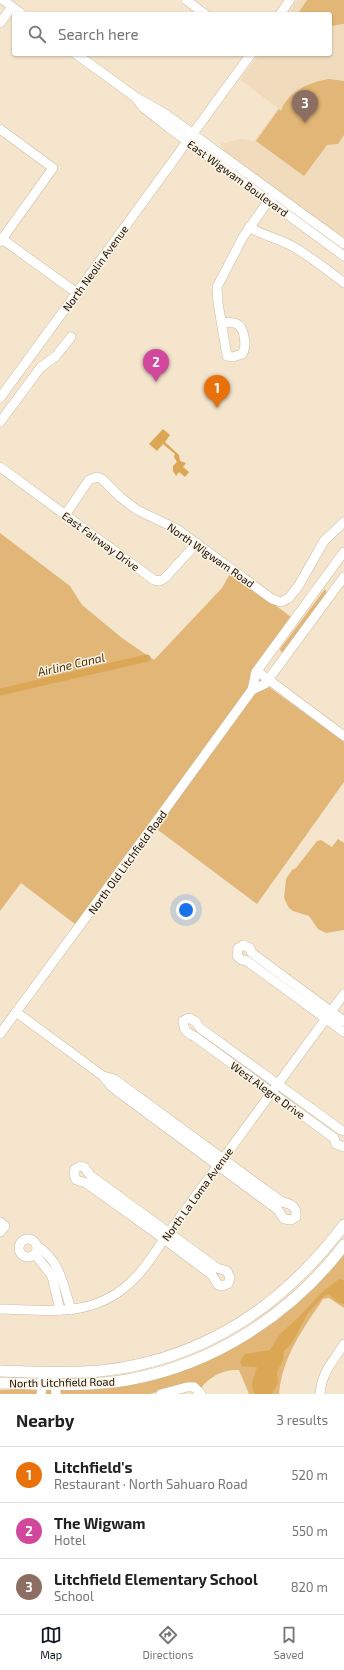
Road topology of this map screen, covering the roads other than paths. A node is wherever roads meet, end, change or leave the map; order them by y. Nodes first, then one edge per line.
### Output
1 (3, 0) edge
2 (186, 0) edge
3 (290, 0) edge
4 (12, 7) junction
5 (19, 12) edge
6 (202, 12) edge
7 (281, 12) edge
8 (0, 23) edge
9 (79, 56) edge
10 (250, 56) edge
11 (0, 129) edge
12 (190, 137) junction
13 (274, 193) junction
14 (268, 201) junction
15 (250, 227) junction
16 (1, 240) edge
17 (344, 244) edge
18 (344, 256) edge
19 (344, 283) edge
20 (77, 293) junction
21 (221, 322) dead end
22 (71, 337) dead end
23 (0, 398) edge
24 (0, 422) edge
25 (0, 467) edge
26 (65, 515) junction
27 (344, 522) edge
28 (196, 543) junction
29 (344, 552) edge
30 (344, 577) edge
31 (257, 671) junction
32 (268, 680) junction
33 (252, 690) junction
34 (344, 736) edge
35 (281, 980) junction
36 (344, 994) edge
37 (16, 1012) junction
38 (328, 1015) junction
39 (344, 1021) edge
40 (344, 1032) edge
41 (0, 1034) edge
42 (230, 1050) junction
43 (225, 1058) junction
44 (274, 1089) junction
45 (316, 1113) junction
46 (311, 1121) junction
47 (344, 1131) edge
48 (344, 1148) edge
49 (221, 1163) junction
50 (259, 1190) dead end
51 (119, 1202) junction
52 (0, 1222) edge
53 (344, 1225) edge
54 (0, 1232) edge
55 (167, 1236) junction
56 (344, 1245) edge
57 (36, 1250) dead end
58 (203, 1263) dead end
59 (56, 1274) junction
60 (0, 1309) edge
61 (60, 1310) junction
62 (71, 1310) junction
63 (343, 1346) edge
64 (0, 1371) edge
65 (53, 1381) edge
66 (0, 1383) edge
67 (41, 1389) edge
68 (161, 1394) edge
69 (201, 1394) edge
70 (320, 1394) edge

1 - 4 street
2 - 6 street
3 - 7 street
4 - 5 street
4 - 8 street
9 - 12 street, East Wigwam Boulevard
10 - 12 street, North Neolin Avenue
11 - 16 street
12 - 13 street, East Wigwam Boulevard
12 - 14 street, East Wigwam Boulevard
12 - 20 street, North Neolin Avenue
13 - 14 street
13 - 17 street, East Wigwam Boulevard
14 - 15 street
14 - 18 street, East Wigwam Boulevard
15 - 19 street
15 - 21 street
16 - 20 street
20 - 23 street, North Neolin Avenue
22 - 24 street
25 - 26 street, East Fairway Drive
26 - 28 street, East Fairway Drive
26 - 28 street, North Wigwam Road
27 - 28 street, North Wigwam Road
29 - 31 street, North Old Litchfield Road
30 - 32 street, North Old Litchfield Road
31 - 32 street
31 - 33 street, North Old Litchfield Road
32 - 33 street, North Old Litchfield Road
32 - 34 street
33 - 37 street, North Old Litchfield Road
35 - 35 street
35 - 38 street
36 - 38 street, North La Loma Avenue
37 - 41 street, North Old Litchfield Road
37 - 49 street
38 - 39 street
38 - 40 street
38 - 44 street, North La Loma Avenue
42 - 43 street, West Alegre Drive
42 - 43 street, West Alegre Drive
42 - 44 street, West Alegre Drive
43 - 44 street, West Alegre Drive
44 - 45 street, West Alegre Drive
44 - 46 street, West Alegre Drive
44 - 49 street, North La Loma Avenue
45 - 46 street, West Alegre Drive
45 - 47 street, West Alegre Drive
46 - 48 street, West Alegre Drive
49 - 50 street
49 - 55 street, North La Loma Avenue
51 - 51 street
51 - 55 street
52 - 54 street
53 - 65 main road, North Litchfield Road
55 - 58 street
55 - 62 street, North La Loma Avenue
56 - 65 main road, North Litchfield Road
57 - 59 street
59 - 61 street
59 - 62 street
60 - 61 street, North La Loma Avenue
61 - 62 street, North La Loma Avenue
63 - 70 street
64 - 65 main road, North Litchfield Road
65 - 67 main road, North Litchfield Road
66 - 67 main road, North Litchfield Road
68 - 69 street

